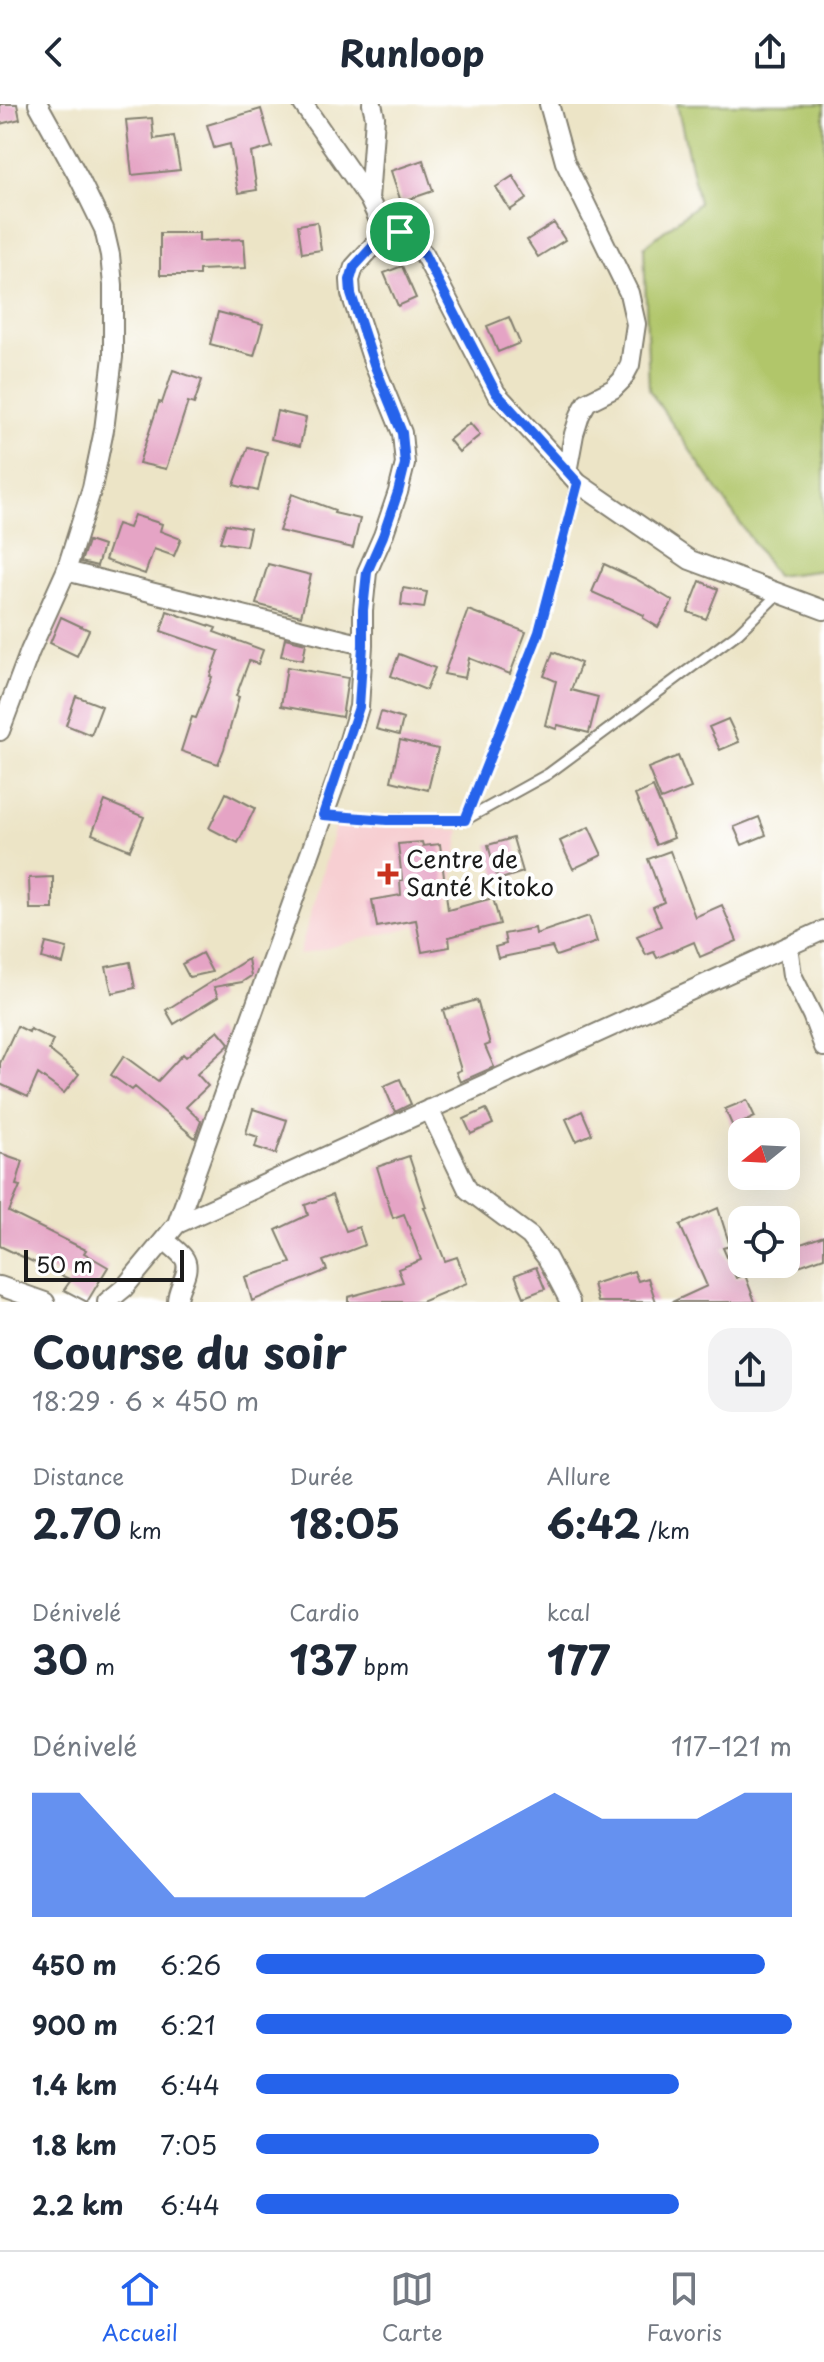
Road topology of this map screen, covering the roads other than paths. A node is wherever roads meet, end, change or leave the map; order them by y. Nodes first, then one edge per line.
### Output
1 (38, 104) edge
2 (303, 104) edge
3 (372, 104) edge
4 (549, 104) edge
5 (369, 199) junction
6 (385, 233) junction
7 (572, 478) junction
8 (66, 571) junction
9 (779, 593) junction
10 (824, 610) edge
11 (363, 645) junction
12 (0, 731) edge
13 (323, 815) junction
14 (465, 820) junction
15 (824, 930) edge
16 (788, 946) junction
17 (824, 1047) edge
18 (429, 1109) junction
19 (177, 1224) junction
20 (165, 1240) junction
21 (0, 1286) edge
22 (45, 1302) edge
23 (107, 1302) edge
24 (177, 1302) edge
25 (570, 1302) edge

1 - 8 street
2 - 5 street
3 - 5 street
4 - 7 street
5 - 6 street
6 - 7 street
6 - 11 street
7 - 9 street
7 - 14 lane
8 - 11 street
8 - 12 street
9 - 10 street
9 - 14 lane
11 - 13 street
13 - 14 lane
13 - 19 street
15 - 16 street
16 - 17 street
16 - 18 street
18 - 19 street
18 - 25 street
19 - 20 street
20 - 23 street
20 - 24 street
21 - 22 street

